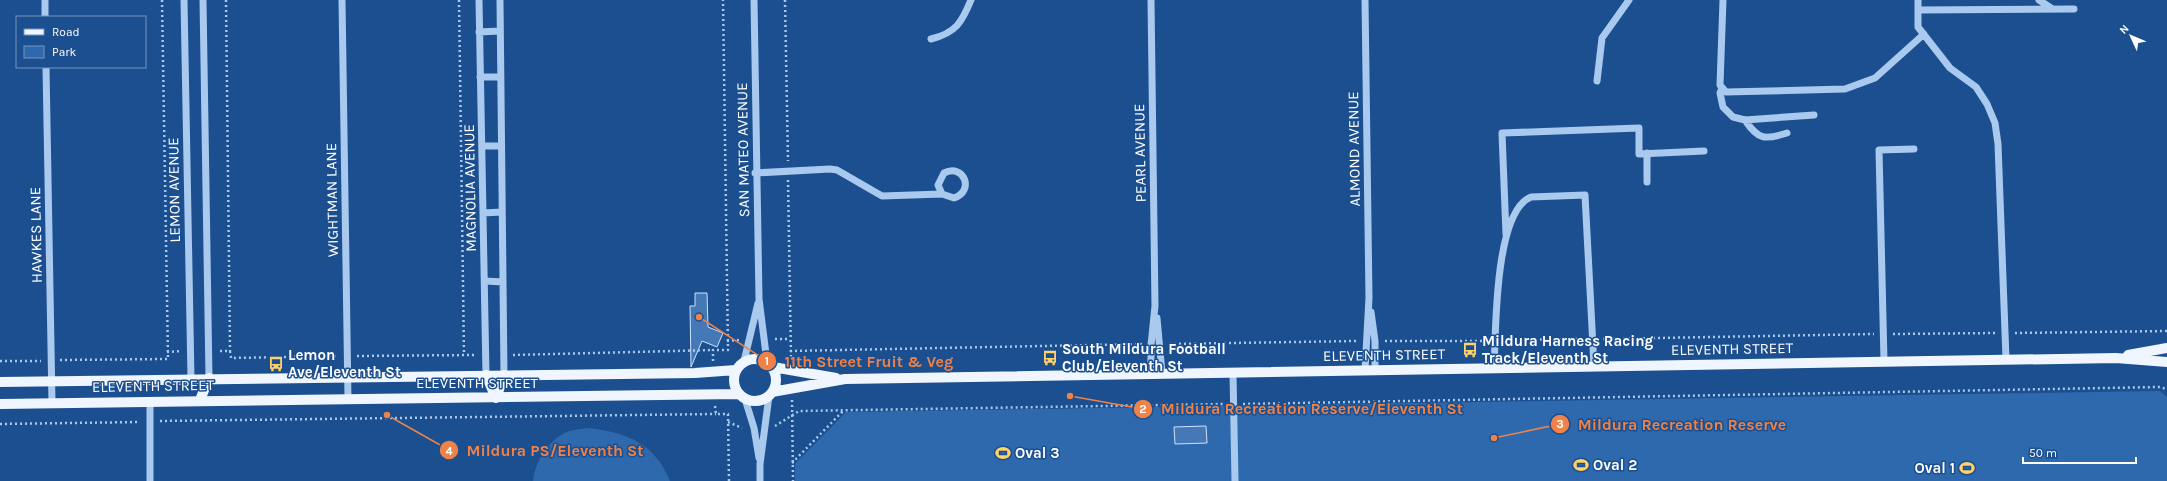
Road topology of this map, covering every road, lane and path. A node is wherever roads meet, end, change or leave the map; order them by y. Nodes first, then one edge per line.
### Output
1 (45, 0) edge
2 (162, 0) edge
3 (184, 0) edge
4 (203, 0) edge
5 (226, 0) edge
6 (342, 0) edge
7 (458, 0) edge
8 (479, 0) edge
9 (500, 0) edge
10 (723, 0) edge
11 (754, 0) edge
12 (971, 0) edge
13 (1151, 0) edge
14 (1365, 0) edge
15 (1629, 0) edge
16 (1723, 0) edge
17 (1918, 0) edge
18 (2039, 0) edge
19 (2053, 9) junction
20 (2074, 9) dead end
21 (1918, 10) junction
22 (45, 16) edge
23 (500, 31) junction
24 (479, 32) junction
25 (1924, 34) junction
26 (931, 39) dead end
27 (46, 68) edge
28 (480, 76) junction
29 (500, 77) junction
30 (1597, 81) dead end
31 (1722, 88) junction
32 (1814, 115) dead end
33 (1745, 120) junction
34 (1787, 133) dead end
35 (482, 146) junction
36 (501, 146) junction
37 (1914, 149) dead end
38 (1704, 151) dead end
39 (1647, 153) junction
40 (755, 173) junction
41 (1647, 182) dead end
42 (942, 194) dead end
43 (502, 212) junction
44 (483, 213) junction
45 (1507, 238) junction
46 (485, 281) junction
47 (503, 282) junction
48 (1369, 298) junction
49 (758, 299) junction
50 (1155, 306) junction
51 (2167, 330) edge
52 (2005, 333) junction
53 (1883, 334) junction
54 (1593, 339) junction
55 (1495, 340) junction
56 (1365, 341) junction
57 (1375, 341) junction
58 (1151, 344) junction
59 (1160, 344) junction
60 (2167, 348) edge
61 (208, 350) junction
62 (713, 350) junction
63 (190, 351) junction
64 (230, 351) junction
65 (167, 352) junction
66 (464, 355) junction
67 (486, 355) junction
68 (503, 355) junction
69 (346, 356) junction
70 (2116, 358) junction
71 (51, 360) junction
72 (2006, 360) junction
73 (0, 361) edge
74 (744, 361) junction
75 (1884, 361) junction
76 (2167, 362) edge
77 (770, 364) junction
78 (1594, 366) junction
79 (1494, 368) junction
80 (736, 370) junction
81 (1370, 370) junction
82 (793, 371) junction
83 (714, 372) junction
84 (1233, 372) junction
85 (1162, 373) junction
86 (1151, 374) junction
87 (486, 375) junction
88 (504, 375) junction
89 (347, 377) junction
90 (209, 378) junction
91 (191, 379) junction
92 (845, 379) junction
93 (0, 382) edge
94 (52, 382) junction
95 (793, 387) junction
96 (2167, 389) edge
97 (771, 394) junction
98 (715, 395) junction
99 (742, 397) junction
100 (496, 398) junction
101 (348, 399) junction
102 (200, 400) junction
103 (150, 401) junction
104 (52, 403) junction
105 (0, 404) edge
106 (1234, 404) junction
107 (844, 410) junction
108 (716, 414) junction
109 (791, 416) junction
110 (150, 421) junction
111 (0, 424) edge
112 (792, 463) junction
113 (760, 464) junction
114 (150, 481) edge
115 (729, 481) edge
116 (760, 481) edge
117 (792, 481) edge
118 (1235, 481) edge

1 - 22 street
2 - 65 path
3 - 63 street, LEMON AVENUE
4 - 61 street
5 - 64 path
6 - 69 street, WIGHTMAN LANE
7 - 66 path
8 - 24 street, MAGNOLIA AVENUE
9 - 23 street, MAGNOLIA AVENUE
10 - 62 path
11 - 40 street, SAN MATEO AVENUE
12 - 26 street
13 - 50 street, PEARL AVENUE
14 - 48 street, ALMOND AVENUE
15 - 30 street
16 - 31 street
17 - 21 street
18 - 19 street
19 - 20 street
19 - 21 street
21 - 25 street
23 - 24 street
23 - 29 street, MAGNOLIA AVENUE
24 - 28 street, MAGNOLIA AVENUE
25 - 31 street
25 - 52 street
27 - 71 street, HAWKES LANE
28 - 29 street
28 - 35 street, MAGNOLIA AVENUE
29 - 36 street, MAGNOLIA AVENUE
31 - 33 street
32 - 33 street
33 - 34 street
35 - 36 street
35 - 44 street, MAGNOLIA AVENUE
36 - 43 street, MAGNOLIA AVENUE
37 - 53 street
38 - 39 street
39 - 41 street
39 - 45 street
40 - 42 street
40 - 49 street, SAN MATEO AVENUE
43 - 44 street
43 - 47 street, MAGNOLIA AVENUE
44 - 46 street, MAGNOLIA AVENUE
45 - 54 street
45 - 55 street
46 - 47 street
46 - 67 street, MAGNOLIA AVENUE
47 - 68 street, MAGNOLIA AVENUE
48 - 56 street, ALMOND AVENUE
48 - 57 street, ALMOND AVENUE
49 - 74 street, SAN MATEO AVENUE
49 - 77 street, SAN MATEO AVENUE
50 - 58 street, PEARL AVENUE
50 - 59 street, PEARL AVENUE
51 - 52 path
52 - 53 path
52 - 72 street
53 - 54 path
53 - 75 street
54 - 55 path
54 - 78 street
55 - 57 path
55 - 79 street
56 - 59 path
56 - 81 street, ALMOND AVENUE
57 - 81 street, ALMOND AVENUE
58 - 82 path
58 - 86 street, PEARL AVENUE
59 - 85 street, PEARL AVENUE
60 - 70 main road, ELEVENTH STREET
61 - 64 path
61 - 90 street
62 - 68 path
62 - 83 path
63 - 65 path
63 - 91 street, LEMON AVENUE
64 - 69 path
65 - 71 path
66 - 67 path
66 - 69 path
67 - 87 street, MAGNOLIA AVENUE
68 - 88 street, MAGNOLIA AVENUE
69 - 89 street, WIGHTMAN LANE
70 - 72 main road, ELEVENTH STREET
70 - 76 main road, ELEVENTH STREET
71 - 73 path
71 - 94 street, HAWKES LANE
72 - 75 main road, ELEVENTH STREET
74 - 77 main road
74 - 80 main road
75 - 78 main road, ELEVENTH STREET
77 - 82 main road, ELEVENTH STREET
77 - 97 main road
78 - 79 main road, ELEVENTH STREET
79 - 81 main road, ELEVENTH STREET
80 - 83 main road, ELEVENTH STREET
80 - 99 main road
81 - 84 main road, ELEVENTH STREET
82 - 92 main road, ELEVENTH STREET
83 - 88 main road, ELEVENTH STREET
84 - 85 main road, ELEVENTH STREET
84 - 106 street
85 - 86 main road, ELEVENTH STREET
86 - 92 main road, ELEVENTH STREET
87 - 88 main road, ELEVENTH STREET
87 - 89 main road, ELEVENTH STREET
87 - 100 main road
88 - 100 main road
89 - 90 main road, ELEVENTH STREET
89 - 101 street, WIGHTMAN LANE
90 - 91 main road, ELEVENTH STREET
90 - 102 main road
91 - 94 main road, ELEVENTH STREET
91 - 102 main road
92 - 95 main road, ELEVENTH STREET
93 - 94 main road, ELEVENTH STREET
94 - 104 street, HAWKES LANE
95 - 97 main road, ELEVENTH STREET
95 - 109 path
96 - 106 path
97 - 99 main road
97 - 113 street
98 - 99 main road, ELEVENTH STREET
98 - 100 main road, ELEVENTH STREET
98 - 108 path
99 - 113 street
100 - 101 main road, ELEVENTH STREET
101 - 102 main road, ELEVENTH STREET
102 - 103 main road, ELEVENTH STREET
103 - 104 main road, ELEVENTH STREET
103 - 110 street
104 - 105 main road, ELEVENTH STREET
106 - 107 path
106 - 118 street
107 - 109 path
107 - 112 path
108 - 110 path
108 - 115 path
109 - 112 path
110 - 111 path
110 - 114 street
112 - 117 path
113 - 116 street

